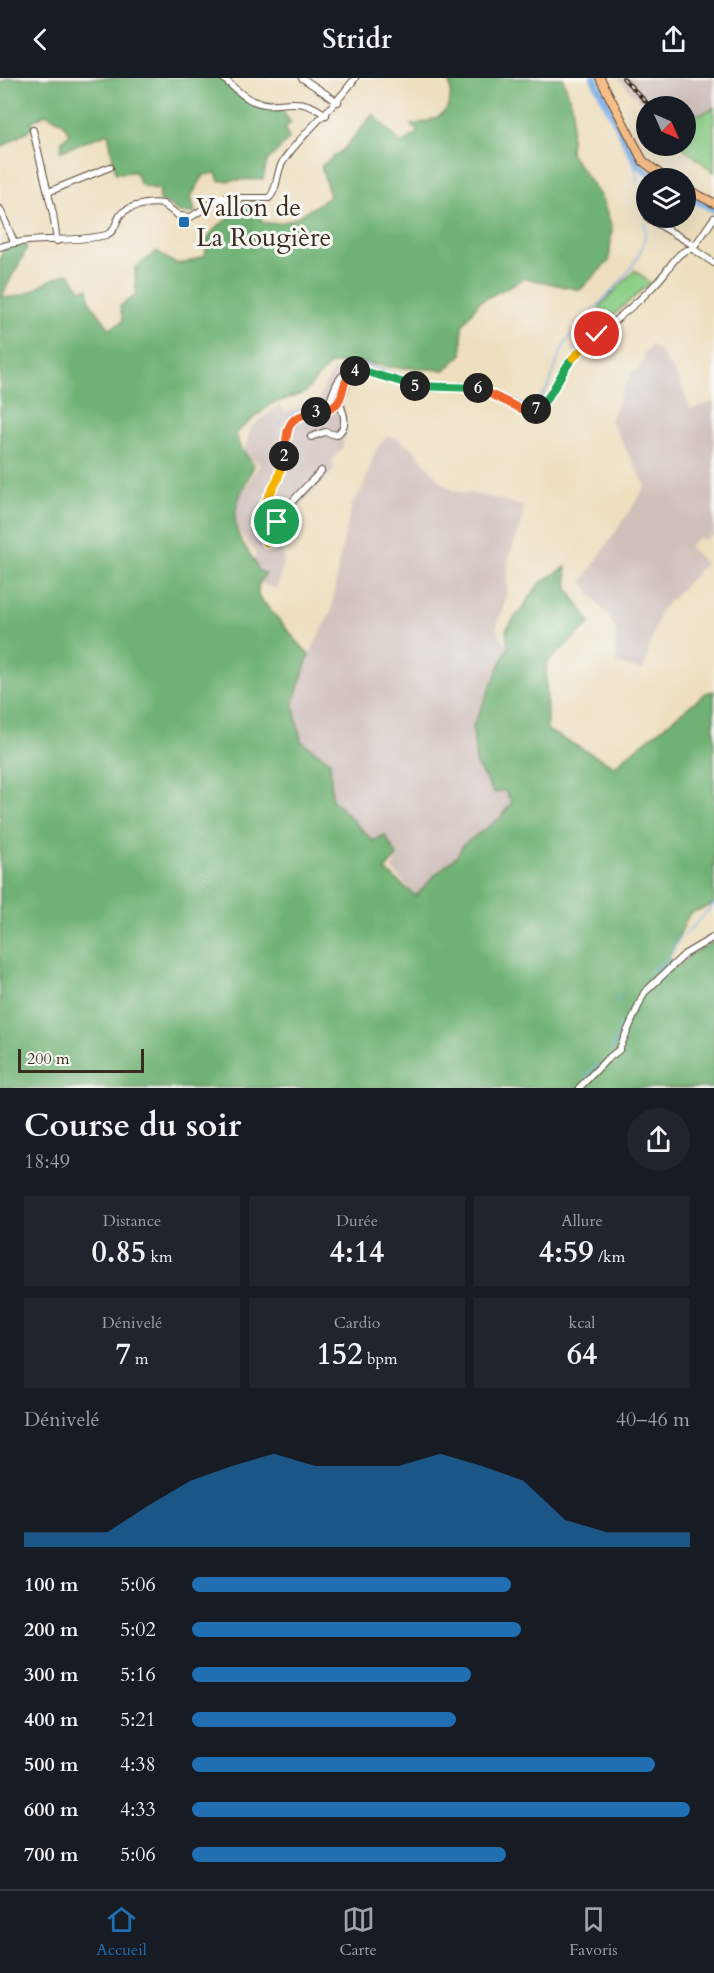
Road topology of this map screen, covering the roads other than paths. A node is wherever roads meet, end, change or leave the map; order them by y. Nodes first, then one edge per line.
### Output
1 (223, 78) edge
2 (302, 78) edge
3 (355, 78) edge
4 (600, 78) edge
5 (338, 102) junction
6 (326, 115) junction
7 (33, 130) dead end
8 (110, 167) dead end
9 (652, 168) edge
10 (48, 192) junction
11 (696, 194) edge
12 (714, 203) edge
13 (0, 209) edge
14 (714, 218) edge
15 (664, 228) edge
16 (57, 241) junction
17 (14, 242) junction
18 (0, 247) edge
19 (694, 247) junction
20 (714, 262) edge
21 (352, 371) junction
22 (332, 397) junction
23 (339, 402) junction
24 (327, 411) junction
25 (311, 437) dead end
26 (321, 471) dead end
27 (714, 937) edge
28 (579, 1088) edge

1 - 6 street
2 - 5 street
3 - 5 street
4 - 9 main road
5 - 6 street
6 - 16 street
7 - 10 street
8 - 10 street
10 - 16 street
11 - 12 main road
13 - 17 street
14 - 19 street
15 - 19 street
16 - 17 street
17 - 18 street
19 - 20 street
19 - 21 street
21 - 22 street
21 - 23 street
22 - 23 street
22 - 24 street
23 - 24 street
23 - 25 street
24 - 26 street
27 - 28 street

